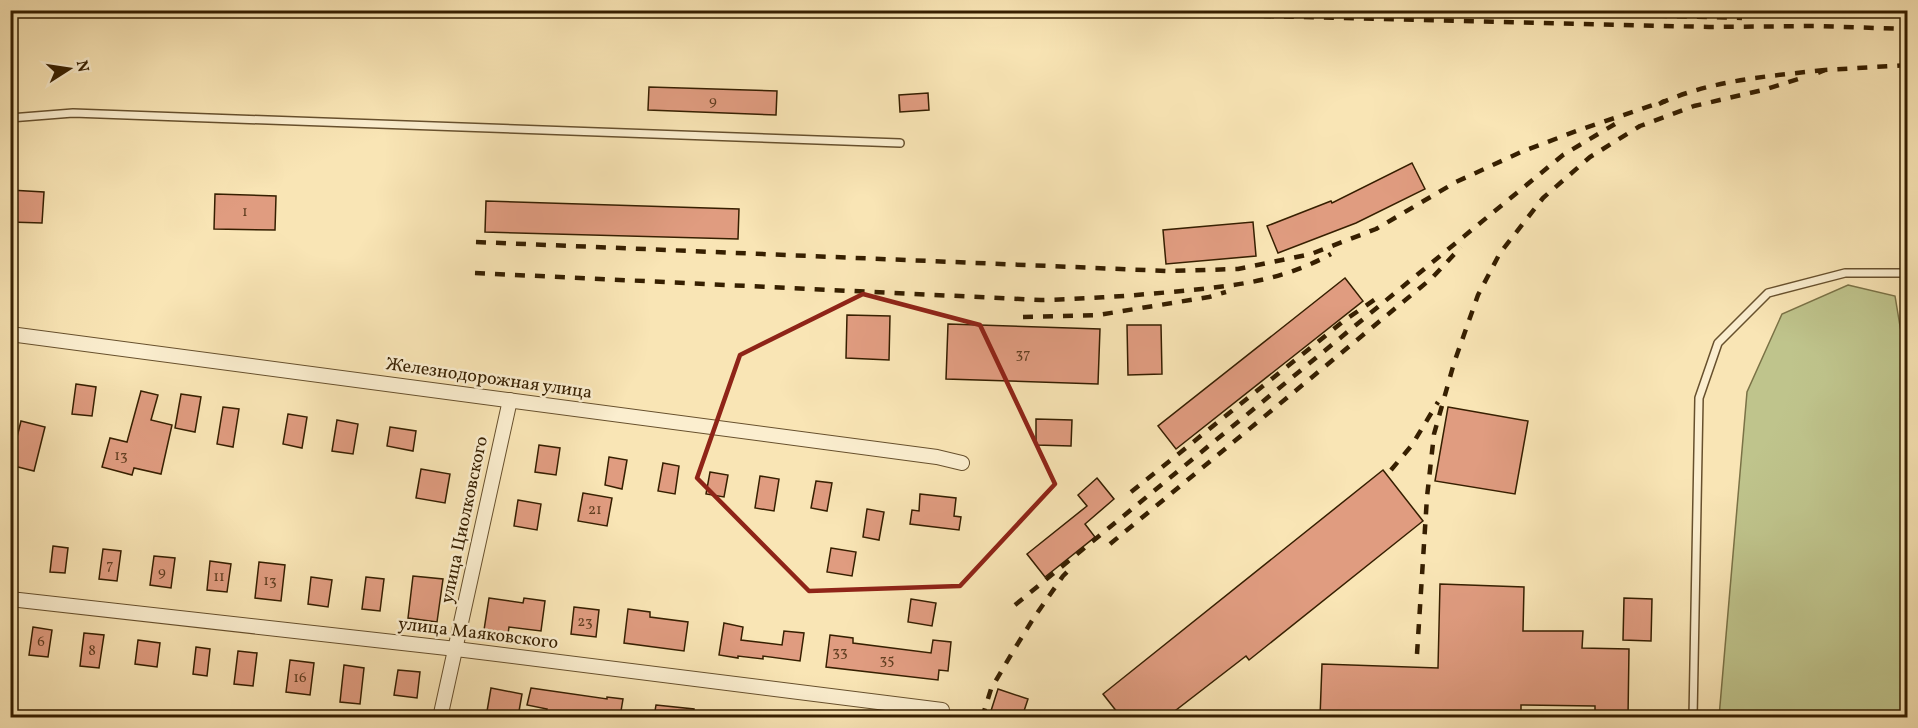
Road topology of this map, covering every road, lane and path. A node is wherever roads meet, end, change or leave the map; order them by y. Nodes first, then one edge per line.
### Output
1 (10, 118) edge
2 (900, 143) dead end
3 (1908, 273) edge
4 (10, 334) edge
5 (510, 400) junction
6 (962, 463) dead end
7 (10, 599) edge
8 (456, 649) junction
9 (942, 710) dead end
10 (440, 717) edge
11 (1693, 717) edge

1 - 2 lane
3 - 11 lane
4 - 5 street, Железнодорожная улица
5 - 6 street, Железнодорожная улица
5 - 8 street, улица Циолковского
7 - 8 street, улица Маяковского
8 - 9 street, улица Маяковского
8 - 10 street, улица Циолковского

